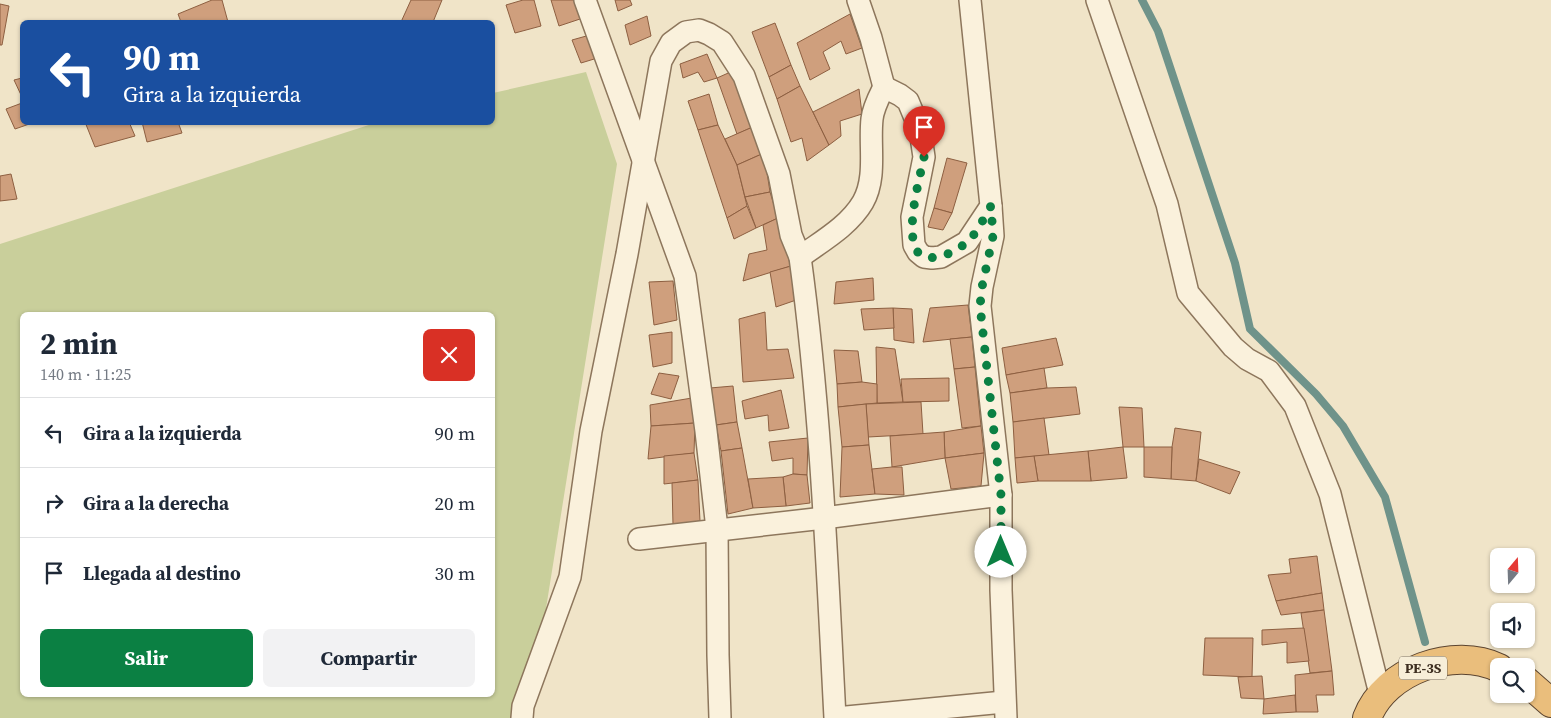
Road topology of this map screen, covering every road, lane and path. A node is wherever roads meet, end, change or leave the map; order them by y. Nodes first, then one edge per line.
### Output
1 (585, 0) edge
2 (858, 0) edge
3 (970, 0) edge
4 (1097, 0) edge
5 (884, 87) junction
6 (644, 161) junction
7 (991, 206) junction
8 (800, 257) junction
9 (1001, 495) junction
10 (824, 518) junction
11 (717, 529) junction
12 (639, 539) dead end
13 (1490, 664) edge
14 (1535, 689) edge
15 (1380, 694) junction
16 (1551, 703) edge
17 (1005, 710) edge
18 (522, 718) edge
19 (720, 718) edge
20 (836, 718) edge
21 (1368, 718) edge

1 - 6 street
2 - 5 street
3 - 7 street
4 - 15 street
5 - 7 street
5 - 8 street
6 - 8 street
6 - 11 street
6 - 18 street
7 - 9 street
8 - 10 street
9 - 10 street
9 - 17 street
10 - 11 street
10 - 20 street
11 - 12 street
11 - 19 street
13 - 15 highway, PE-3S
14 - 16 highway
15 - 21 highway, PE-3S
17 - 20 street

